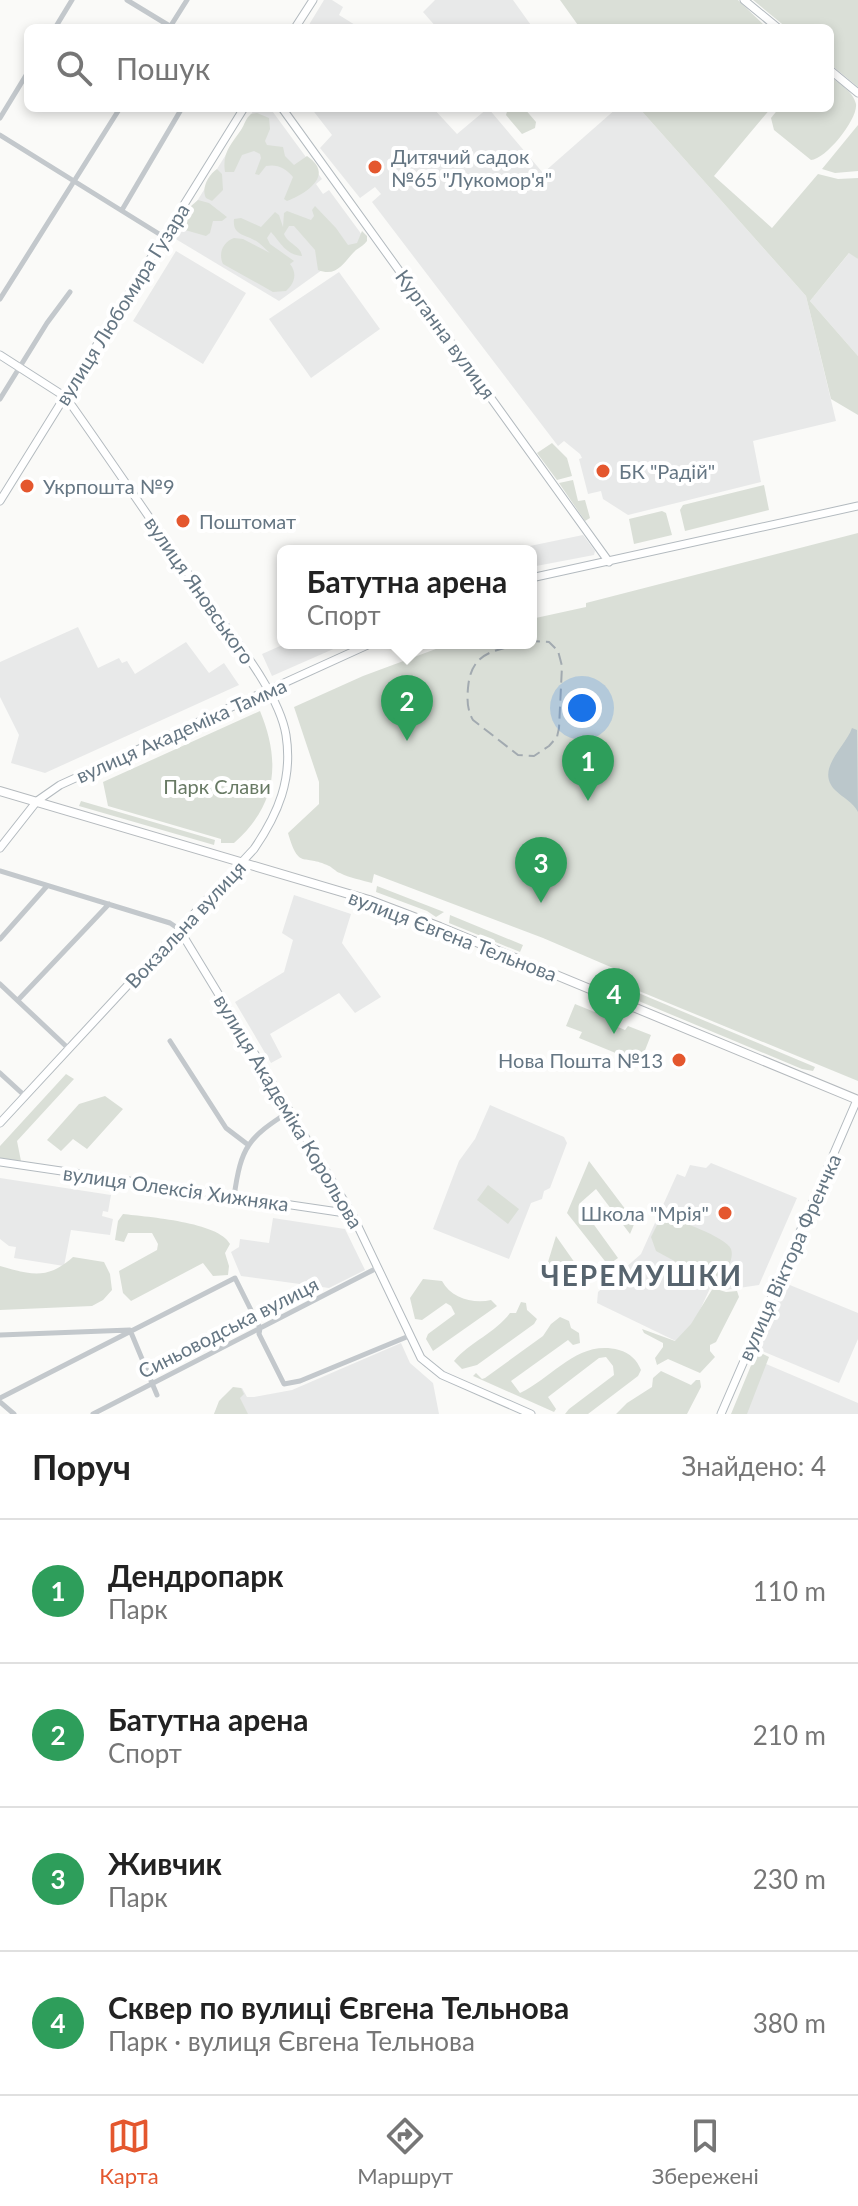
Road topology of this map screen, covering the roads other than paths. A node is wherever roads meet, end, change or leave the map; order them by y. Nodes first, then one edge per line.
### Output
1 (72, 0) edge
2 (127, 0) edge
3 (187, 0) edge
4 (313, 0) edge
5 (744, 0) edge
6 (57, 24) edge
7 (165, 24) edge
8 (173, 24) edge
9 (298, 24) edge
10 (773, 24) edge
11 (834, 73) edge
12 (24, 79) edge
13 (858, 93) edge
14 (117, 112) edge
15 (180, 112) edge
16 (242, 112) edge
17 (285, 112) edge
18 (0, 118) edge
19 (0, 135) edge
20 (74, 181) junction
21 (122, 210) junction
22 (164, 237) junction
23 (70, 292) dead end
24 (0, 299) edge
25 (0, 355) edge
26 (19, 368) junction
27 (64, 396) junction
28 (0, 399) edge
29 (0, 501) edge
30 (858, 506) edge
31 (609, 562) junction
32 (537, 577) edge
33 (359, 649) edge
34 (267, 691) junction
35 (0, 791) edge
36 (37, 801) junction
37 (0, 848) edge
38 (241, 862) junction
39 (0, 871) edge
40 (47, 886) junction
41 (109, 904) junction
42 (179, 929) junction
43 (0, 939) edge
44 (0, 984) edge
45 (18, 1000) junction
46 (170, 1041) dead end
47 (69, 1049) junction
48 (0, 1073) edge
49 (25, 1096) junction
50 (858, 1100) edge
51 (290, 1111) junction
52 (0, 1123) edge
53 (247, 1144) junction
54 (0, 1162) edge
55 (234, 1197) junction
56 (352, 1214) junction
57 (377, 1268) junction
58 (260, 1328) junction
59 (130, 1330) junction
60 (0, 1335) edge
61 (409, 1336) junction
62 (153, 1383) junction
63 (157, 1395) dead end
64 (0, 1400) edge
65 (14, 1414) edge
66 (93, 1414) edge
67 (531, 1414) edge
68 (721, 1414) edge

1 - 6 street
2 - 7 street
3 - 8 street
4 - 9 street
5 - 10 street
11 - 13 street
12 - 18 street
14 - 20 street
15 - 21 street
16 - 22 street, вулиця Любомира Гузара
17 - 31 street, Курганна вулиця
19 - 20 street
20 - 21 street
20 - 24 street
21 - 22 street
22 - 27 street, вулиця Любомира Гузара
23 - 26 street
25 - 26 street, вулиця Яновського
26 - 27 street, вулиця Яновського
26 - 28 street
27 - 29 street, вулиця Любомира Гузара
27 - 34 street, вулиця Яновського
30 - 31 street
31 - 32 street
33 - 34 street, вулиця Академіка Тамма
34 - 36 street, вулиця Академіка Тамма
34 - 38 street, Вокзальна вулиця
35 - 36 main road, вулиця Євгена Тельнова
36 - 37 street, вулиця Академіка Тамма
36 - 38 main road, вулиця Євгена Тельнова
38 - 42 street, Вокзальна вулиця
38 - 50 main road, вулиця Євгена Тельнова
39 - 40 street
40 - 41 street
40 - 43 street
41 - 42 street
41 - 45 street
42 - 47 street, Вокзальна вулиця
42 - 51 street, вулиця Академіка Корольова
44 - 45 street
45 - 47 street
46 - 53 street
47 - 49 street, Вокзальна вулиця
48 - 49 street
49 - 52 street, Вокзальна вулиця
50 - 68 street, вулиця Віктора Френчка
51 - 53 street
51 - 56 street, вулиця Академіка Корольова
53 - 55 street
54 - 55 street, вулиця Олексія Хижняка
55 - 56 street, вулиця Олексія Хижняка
56 - 57 street, вулиця Академіка Корольова
57 - 58 street, Синьоводська вулиця
57 - 61 street, вулиця Академіка Корольова
58 - 59 street
58 - 61 street
58 - 62 street, Синьоводська вулиця
59 - 60 street
59 - 62 street
59 - 64 street
61 - 67 street, вулиця Академіка Корольова
62 - 63 street
62 - 66 street, Синьоводська вулиця
64 - 65 street

